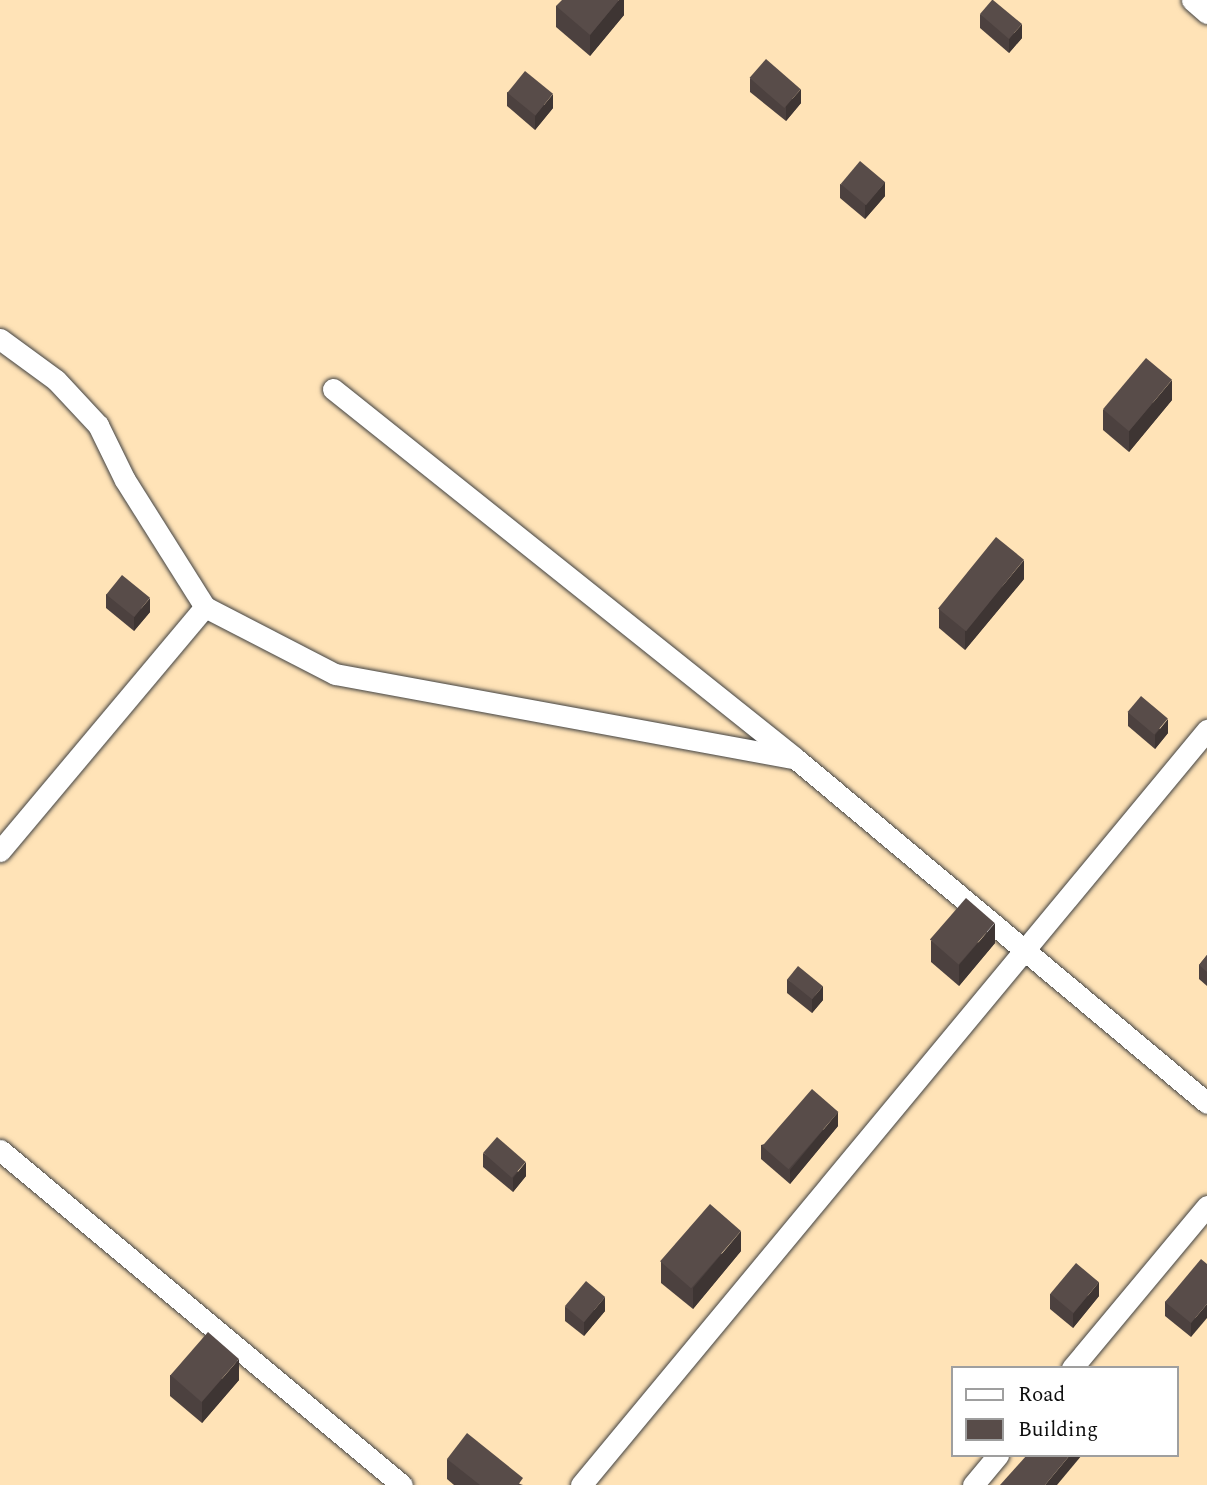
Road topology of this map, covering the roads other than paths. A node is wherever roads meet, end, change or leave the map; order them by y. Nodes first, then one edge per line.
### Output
1 (1192, 0) edge
2 (1207, 13) edge
3 (0, 340) edge
4 (332, 389) dead end
5 (205, 607) junction
6 (1207, 730) edge
7 (796, 758) junction
8 (0, 851) edge
9 (1024, 949) junction
10 (1207, 1103) edge
11 (0, 1150) edge
12 (1207, 1206) edge
13 (1074, 1366) edge
14 (996, 1457) edge
15 (401, 1485) edge
16 (580, 1485) edge
17 (974, 1485) edge

1 - 2 street
3 - 5 street
4 - 7 street
5 - 7 street
5 - 8 street
6 - 9 street
7 - 9 street
9 - 10 street
9 - 16 street
11 - 15 street
12 - 13 street
14 - 17 street

